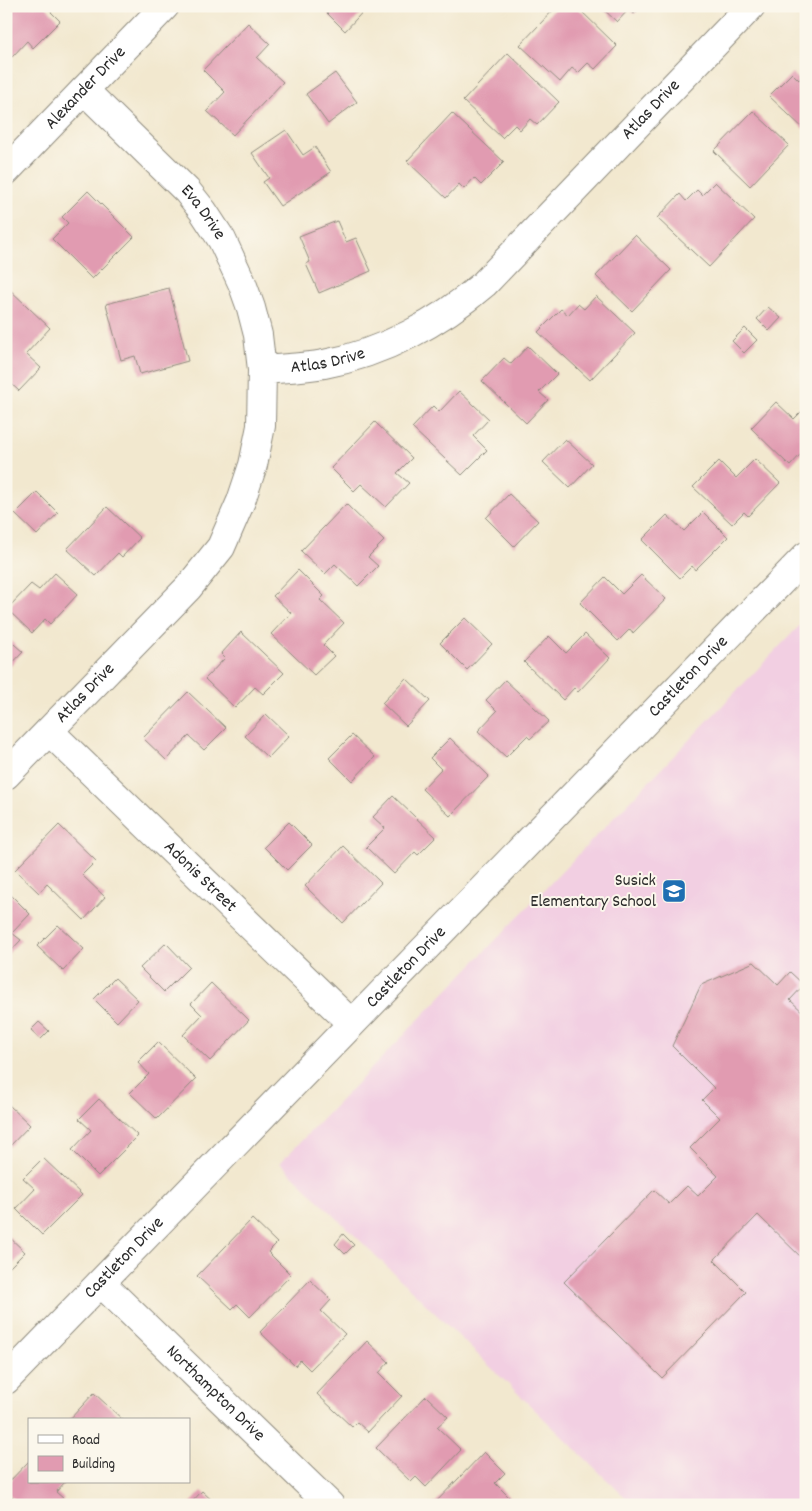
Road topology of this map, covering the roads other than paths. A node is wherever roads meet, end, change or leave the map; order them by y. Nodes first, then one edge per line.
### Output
1 (165, 6) edge
2 (751, 6) edge
3 (84, 90) junction
4 (6, 170) edge
5 (262, 370) junction
6 (806, 556) edge
7 (49, 731) junction
8 (6, 775) edge
9 (352, 1024) junction
10 (101, 1283) junction
11 (6, 1380) edge
12 (330, 1505) edge

1 - 3 street, Alexander Drive
2 - 5 street, Atlas Drive
3 - 4 street, Alexander Drive
3 - 5 street, Eva Drive
5 - 7 street, Atlas Drive
6 - 9 street, Castleton Drive
7 - 8 street, Atlas Drive
7 - 9 street, Adonis Street
9 - 10 street, Castleton Drive
10 - 11 street, Castleton Drive
10 - 12 street, Northampton Drive

